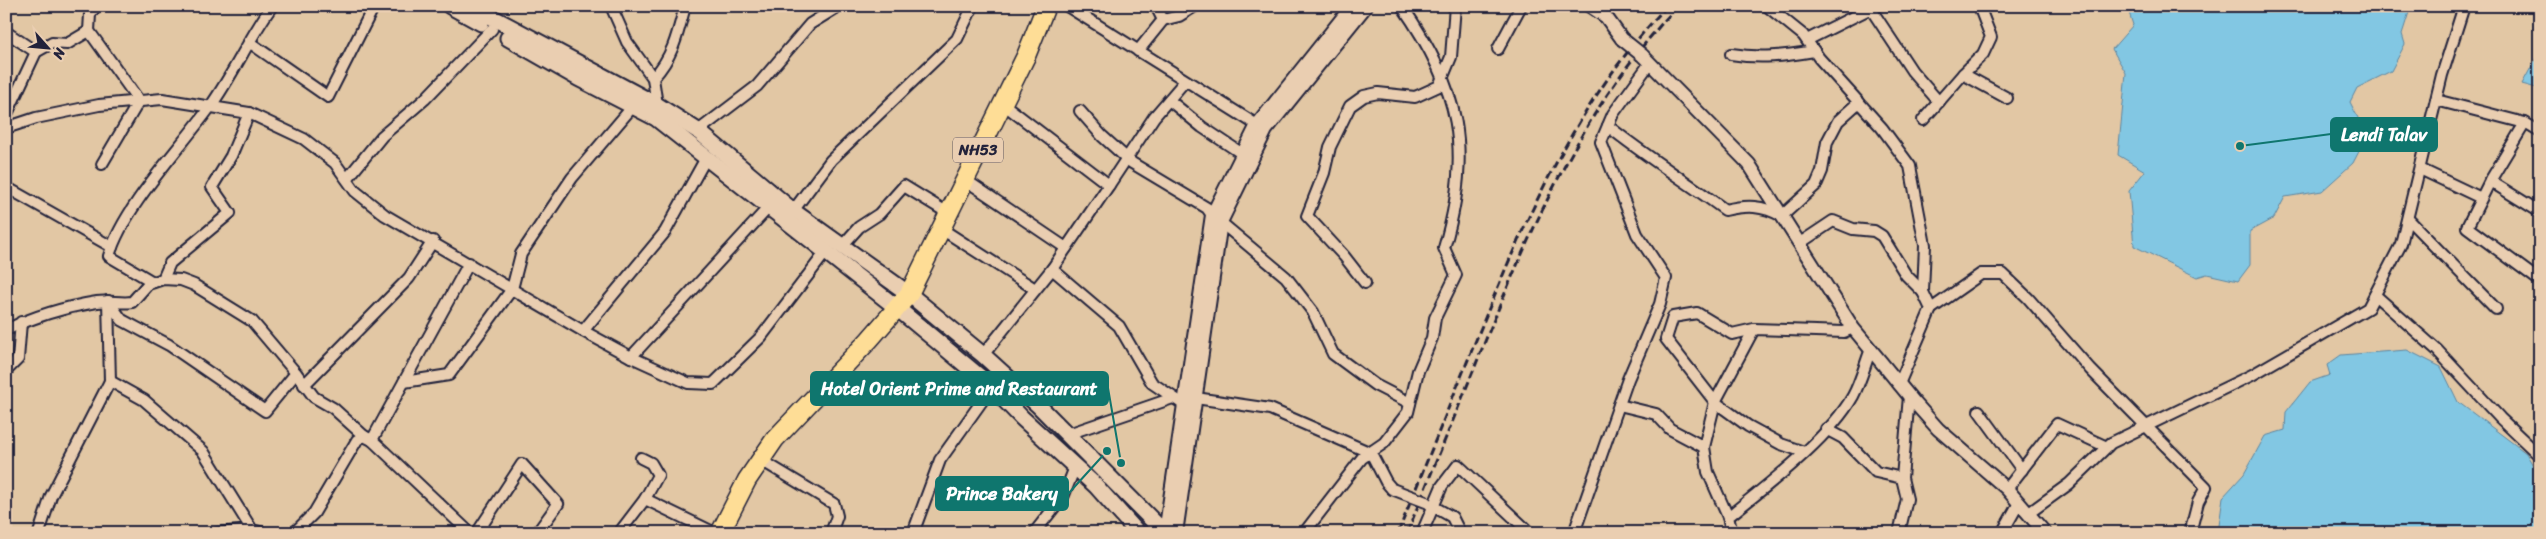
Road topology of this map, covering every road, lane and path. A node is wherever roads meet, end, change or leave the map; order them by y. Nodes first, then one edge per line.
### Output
1 (96, 6) edge
2 (272, 6) edge
3 (374, 6) edge
4 (450, 6) edge
5 (471, 6) edge
6 (611, 6) edge
7 (685, 6) edge
8 (839, 6) edge
9 (973, 6) edge
10 (1046, 6) edge
11 (1067, 6) edge
12 (1156, 6) edge
13 (1195, 6) edge
14 (1366, 6) edge
15 (1402, 6) edge
16 (1456, 6) edge
17 (1521, 6) edge
18 (1588, 6) edge
19 (1598, 6) edge
20 (1767, 6) edge
21 (1979, 6) edge
22 (2464, 6) edge
23 (1873, 8) edge
24 (1347, 11) edge
25 (1606, 18) junction
26 (1163, 20) junction
27 (492, 29) junction
28 (6, 32) edge
29 (89, 32) junction
30 (1806, 40) junction
31 (249, 42) junction
32 (1498, 49) dead end
33 (1138, 51) junction
34 (1814, 51) junction
35 (36, 52) junction
36 (1731, 54) dead end
37 (1646, 59) junction
38 (1963, 74) junction
39 (1442, 76) junction
40 (653, 78) junction
41 (1185, 81) junction
42 (2007, 98) dead end
43 (1169, 100) junction
44 (2436, 100) junction
45 (139, 101) junction
46 (1859, 102) junction
47 (1939, 102) junction
48 (1002, 103) junction
49 (634, 105) junction
50 (211, 106) junction
51 (657, 111) junction
52 (1080, 111) dead end
53 (249, 113) junction
54 (6, 116) edge
55 (1923, 120) dead end
56 (2525, 123) junction
57 (1608, 126) junction
58 (6, 128) edge
59 (1261, 128) junction
60 (698, 131) junction
61 (2540, 132) edge
62 (1246, 156) junction
63 (1126, 157) junction
64 (706, 158) junction
65 (102, 164) dead end
66 (2420, 169) junction
67 (347, 179) junction
68 (964, 179) junction
69 (2490, 181) junction
70 (1109, 185) junction
71 (6, 187) edge
72 (2481, 198) junction
73 (768, 208) junction
74 (793, 211) junction
75 (2540, 212) edge
76 (1782, 216) junction
77 (1216, 219) junction
78 (2408, 219) junction
79 (944, 220) junction
80 (433, 241) junction
81 (1800, 243) junction
82 (842, 246) junction
83 (112, 248) junction
84 (1066, 248) junction
85 (825, 253) junction
86 (469, 263) junction
87 (1052, 269) junction
88 (158, 281) junction
89 (2540, 281) edge
90 (1365, 283) dead end
91 (512, 289) junction
92 (1035, 289) junction
93 (1923, 292) junction
94 (909, 294) junction
95 (2375, 294) junction
96 (108, 301) junction
97 (897, 308) junction
98 (1931, 309) junction
99 (2496, 309) dead end
100 (21, 322) junction
101 (1853, 328) junction
102 (1754, 329) junction
103 (6, 330) edge
104 (583, 331) junction
105 (1871, 349) junction
106 (983, 355) junction
107 (631, 357) junction
108 (6, 371) edge
109 (296, 373) junction
110 (110, 381) junction
111 (404, 382) junction
112 (1899, 384) junction
113 (304, 385) junction
114 (992, 386) junction
115 (1909, 396) junction
116 (1186, 400) junction
117 (1715, 402) junction
118 (1410, 403) junction
119 (1619, 405) junction
120 (1979, 411) dead end
121 (2148, 426) junction
122 (1826, 429) junction
123 (1068, 434) junction
124 (368, 438) junction
125 (1704, 447) junction
126 (2107, 447) junction
127 (1804, 452) junction
128 (1371, 453) junction
129 (2540, 456) edge
130 (641, 458) dead end
131 (761, 460) junction
132 (1075, 467) junction
133 (2022, 470) junction
134 (1902, 478) junction
135 (2007, 489) junction
136 (645, 499) junction
137 (2019, 503) junction
138 (1429, 504) junction
139 (2030, 513) junction
140 (1728, 517) junction
141 (252, 530) junction
142 (39, 533) edge
143 (217, 533) edge
144 (264, 533) edge
145 (294, 533) edge
146 (470, 533) edge
147 (477, 533) edge
148 (537, 533) edge
149 (620, 533) edge
150 (715, 533) edge
151 (720, 533) edge
152 (831, 533) edge
153 (913, 533) edge
154 (1034, 533) edge
155 (1138, 533) edge
156 (1165, 533) edge
157 (1176, 533) edge
158 (1304, 533) edge
159 (1422, 533) edge
160 (1460, 533) edge
161 (1530, 533) edge
162 (1574, 533) edge
163 (1732, 533) edge
164 (1899, 533) edge
165 (2002, 533) edge
166 (2045, 533) edge
167 (2190, 533) edge

1 - 29 street
2 - 31 street
3 - 31 street
4 - 27 main road
5 - 51 main road
6 - 40 street
7 - 40 street
8 - 60 street
9 - 74 street
10 - 48 highway, NH53
11 - 33 street
12 - 26 street
13 - 26 street
14 - 24 street
15 - 39 street
16 - 39 street
17 - 32 street
18 - 25 street
19 - 25 street
20 - 30 street
21 - 38 street
22 - 44 street
23 - 30 street
23 - 47 street
24 - 59 street
25 - 37 street, bridge
26 - 33 street
27 - 49 main road
27 - 67 street
28 - 35 street
29 - 35 street
29 - 45 street
30 - 34 street
31 - 50 street
33 - 41 street
34 - 36 street
34 - 46 street
35 - 54 street
37 - 57 street
37 - 76 street
38 - 42 street
38 - 47 street
39 - 90 street
39 - 118 street
40 - 51 street
41 - 43 street
41 - 59 street
43 - 62 street
43 - 63 street
44 - 56 street
44 - 66 street
45 - 50 street
45 - 58 street
45 - 65 street
46 - 76 street
46 - 93 street
47 - 55 street
48 - 68 highway, NH53
48 - 70 street
49 - 51 main road
49 - 91 street
50 - 53 street
50 - 83 street
51 - 60 main road
51 - 64 main road
52 - 63 street
53 - 67 street
53 - 88 street
56 - 61 street
56 - 69 street
57 - 76 street
57 - 119 street
59 - 62 street
60 - 74 main road
62 - 77 street
63 - 70 street
63 - 77 street
64 - 73 main road
64 - 104 street
66 - 72 street
66 - 78 street
67 - 80 street
68 - 79 highway, NH53
68 - 84 street
69 - 72 street
69 - 75 street
70 - 84 street
71 - 83 street
72 - 89 street
73 - 85 main road
73 - 107 street
74 - 82 main road
76 - 81 street
77 - 116 street
77 - 118 street
78 - 95 street
78 - 99 street
79 - 82 street
79 - 92 street
79 - 94 highway, NH53
80 - 86 street
80 - 113 street
81 - 93 street
81 - 101 street
82 - 94 main road
83 - 88 street
84 - 87 street
85 - 97 main road
85 - 107 street
86 - 91 street
86 - 111 street
87 - 92 street
87 - 116 street
88 - 96 street
88 - 109 street
91 - 104 street
91 - 111 street
92 - 106 street
93 - 98 street
94 - 97 highway, NH53
94 - 106 main road
95 - 121 street
95 - 129 street
96 - 100 street
96 - 109 street
96 - 110 street
97 - 114 main road
97 - 131 highway, NH53
98 - 112 street
98 - 121 street
100 - 103 street
100 - 108 street
101 - 102 street
101 - 105 street
102 - 117 street
102 - 117 street
104 - 107 street
105 - 112 street
105 - 122 street
106 - 123 main road
109 - 113 street
110 - 141 street
110 - 142 street
111 - 124 street
112 - 115 street
113 - 124 street
114 - 132 main road
114 - 153 street
115 - 134 street
115 - 135 street
116 - 123 street
116 - 128 street
116 - 156 street
116 - 157 street
117 - 125 street
117 - 127 street
118 - 128 street
119 - 125 street
119 - 162 street
120 - 133 street
121 - 126 street
121 - 167 street
122 - 127 street
122 - 134 street
123 - 156 main road
124 - 145 street
124 - 146 street
125 - 140 street
126 - 133 street
126 - 139 street
127 - 140 street
128 - 138 street, bridge
128 - 158 street
130 - 136 street
131 - 151 highway, NH53
131 - 152 street
132 - 154 street
132 - 155 main road
133 - 135 street
134 - 164 street
135 - 137 street
136 - 149 street
136 - 150 street
137 - 139 street
137 - 165 street
138 - 159 street
138 - 160 street
138 - 161 street
139 - 166 street
140 - 163 street
141 - 143 street
141 - 144 street
147 - 148 street

